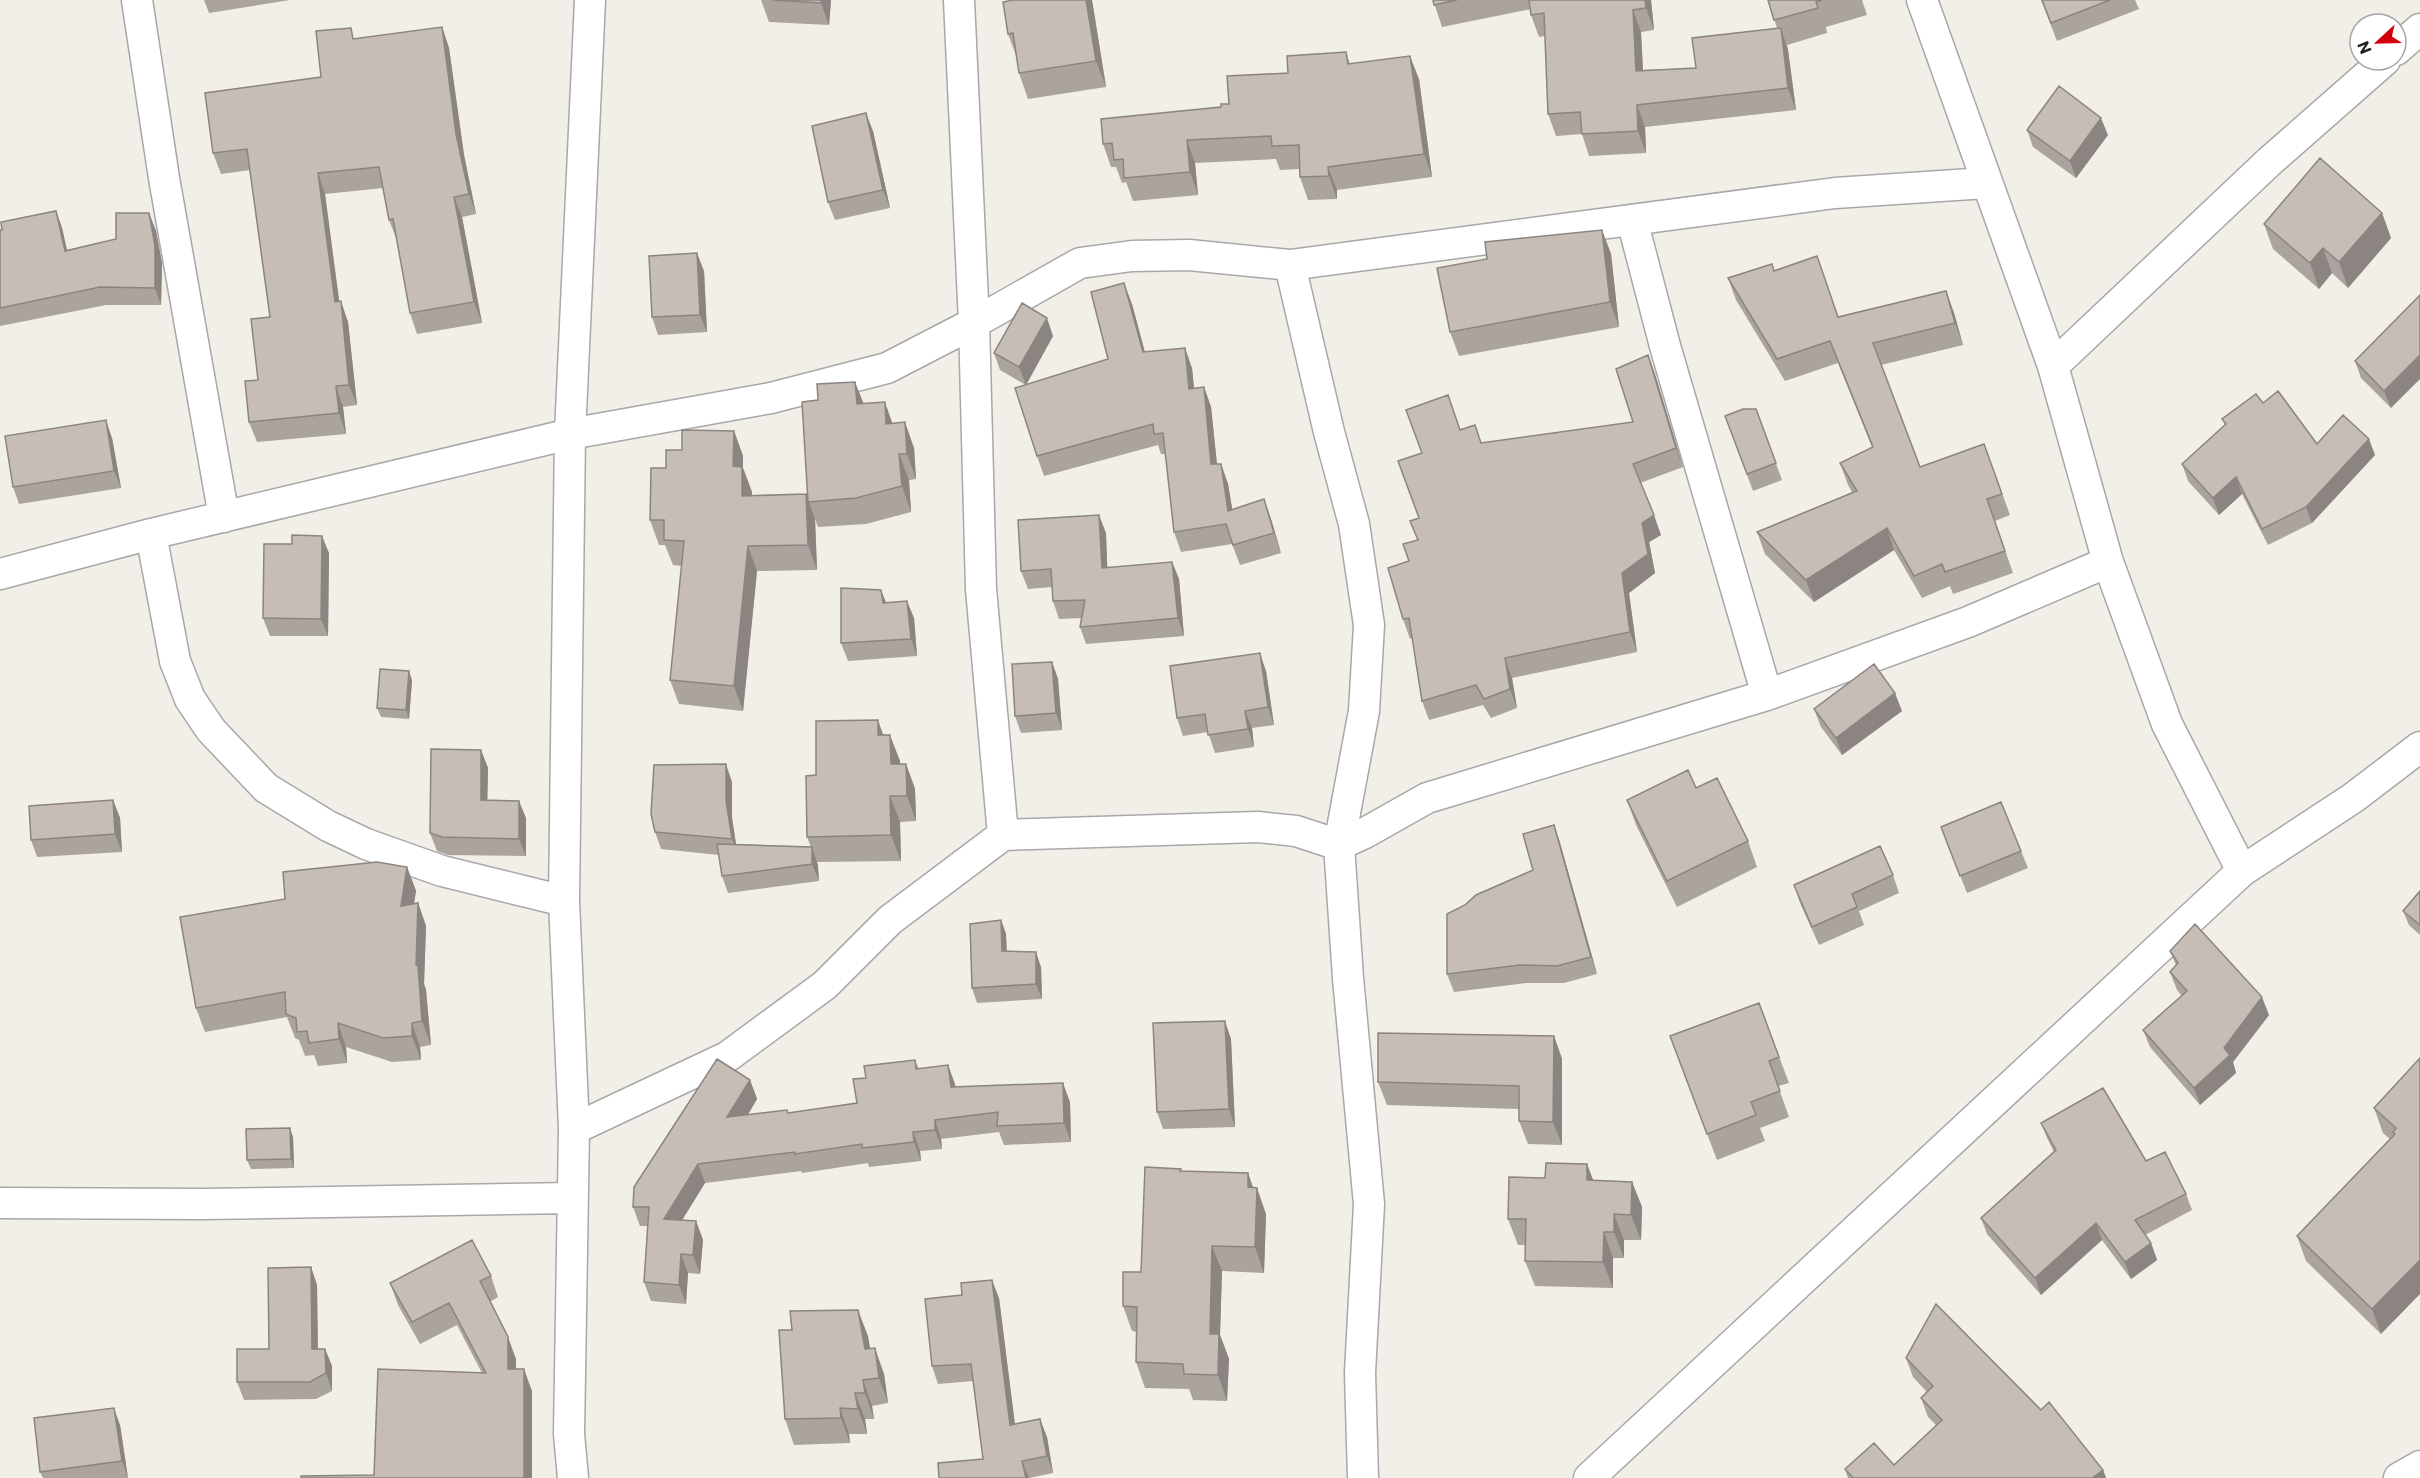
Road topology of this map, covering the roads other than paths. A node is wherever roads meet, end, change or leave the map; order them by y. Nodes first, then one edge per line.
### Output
1 (137, 0) edge
2 (590, 0) edge
3 (959, 0) edge
4 (1922, 0) edge
5 (2420, 29) edge
6 (2408, 40) edge
7 (2371, 72) edge
8 (1986, 183) junction
9 (1632, 220) junction
10 (1290, 265) junction
11 (974, 322) junction
12 (2053, 366) junction
13 (570, 434) junction
14 (224, 517) junction
15 (152, 534) junction
16 (2108, 562) junction
17 (0, 574) edge
18 (1767, 695) junction
19 (2420, 747) edge
20 (1003, 835) junction
21 (1339, 845) junction
22 (2242, 871) junction
23 (564, 901) junction
24 (574, 1129) junction
25 (572, 1198) junction
26 (0, 1203) edge
27 (2420, 1466) edge
28 (573, 1478) edge
29 (1363, 1478) edge
30 (1589, 1478) edge
31 (2399, 1478) edge

1 - 14 street
2 - 13 street
3 - 11 street
4 - 8 street
5 - 6 street
7 - 12 street
8 - 9 street
8 - 12 street
9 - 10 street
9 - 18 street
10 - 11 street
10 - 21 street
11 - 13 street
11 - 20 street
12 - 16 street
13 - 14 street
13 - 23 street
14 - 15 street
15 - 17 street
15 - 23 street
16 - 18 street
16 - 22 street
18 - 21 street
19 - 22 street
20 - 21 street
20 - 24 street
21 - 29 street
22 - 30 street
23 - 24 street
24 - 25 street
25 - 26 street
25 - 28 street
27 - 31 street

